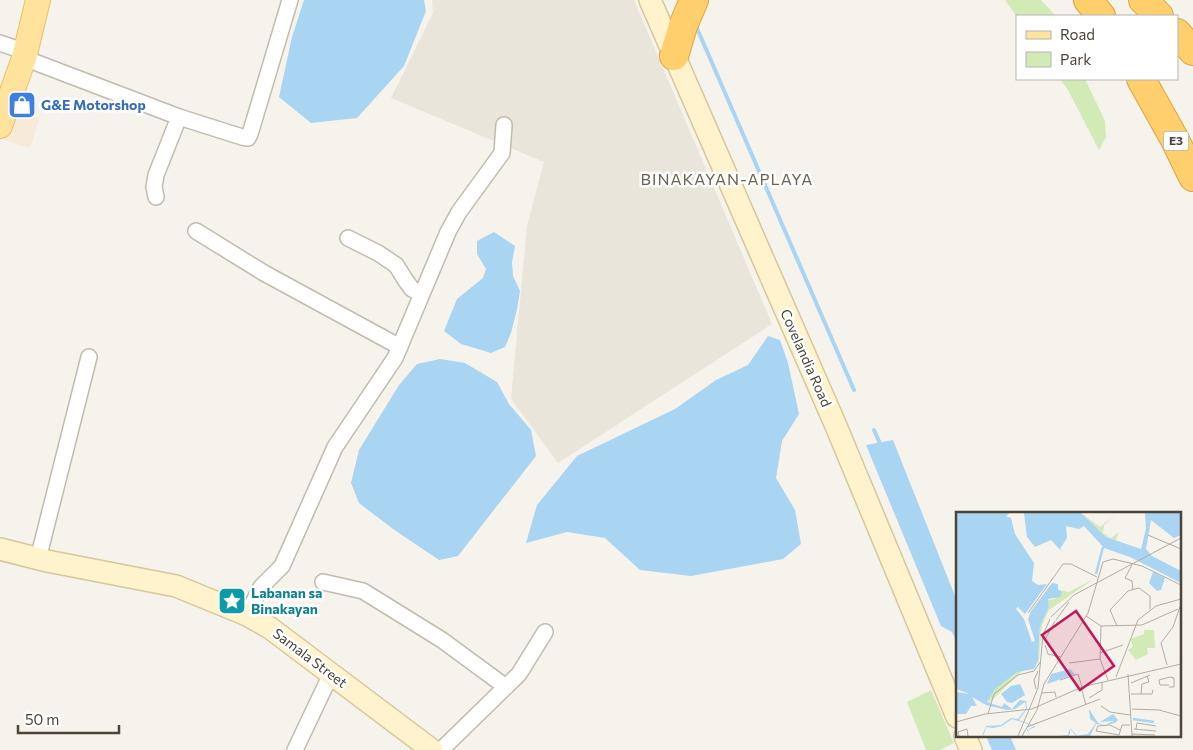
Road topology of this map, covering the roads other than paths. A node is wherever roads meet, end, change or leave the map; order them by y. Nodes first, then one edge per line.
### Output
1 (38, 0) edge
2 (290, 0) edge
3 (650, 0) edge
4 (694, 0) edge
5 (1088, 0) edge
6 (1143, 0) edge
7 (1100, 15) edge
8 (1159, 15) edge
9 (1178, 35) edge
10 (0, 43) edge
11 (1193, 51) edge
12 (25, 55) junction
13 (674, 56) junction
14 (1142, 80) edge
15 (179, 117) junction
16 (504, 125) dead end
17 (0, 126) edge
18 (1193, 177) edge
19 (156, 197) dead end
20 (196, 231) dead end
21 (348, 238) dead end
22 (422, 294) junction
23 (400, 347) junction
24 (88, 357) dead end
25 (0, 549) edge
26 (38, 559) junction
27 (323, 582) dead end
28 (247, 615) junction
29 (545, 632) dead end
30 (331, 674) junction
31 (506, 687) junction
32 (956, 715) edge
33 (966, 738) edge
34 (295, 750) edge
35 (432, 750) edge
36 (441, 750) edge
37 (971, 750) edge

1 - 12 main road
2 - 15 street
3 - 13 main road, Covelandia Road
4 - 13 highway
5 - 7 highway
6 - 8 highway
9 - 11 highway
10 - 12 street
12 - 15 street
12 - 17 main road
13 - 32 main road, Covelandia Road
14 - 18 highway, E3
15 - 19 street
16 - 22 street
20 - 23 street
21 - 22 street
22 - 23 street
23 - 28 street
24 - 26 street
25 - 26 main road, Samala Street
26 - 28 main road, Samala Street
27 - 31 street
28 - 30 main road, Samala Street
29 - 31 street
30 - 34 street
30 - 35 main road, Samala Street
31 - 36 street
33 - 37 main road

